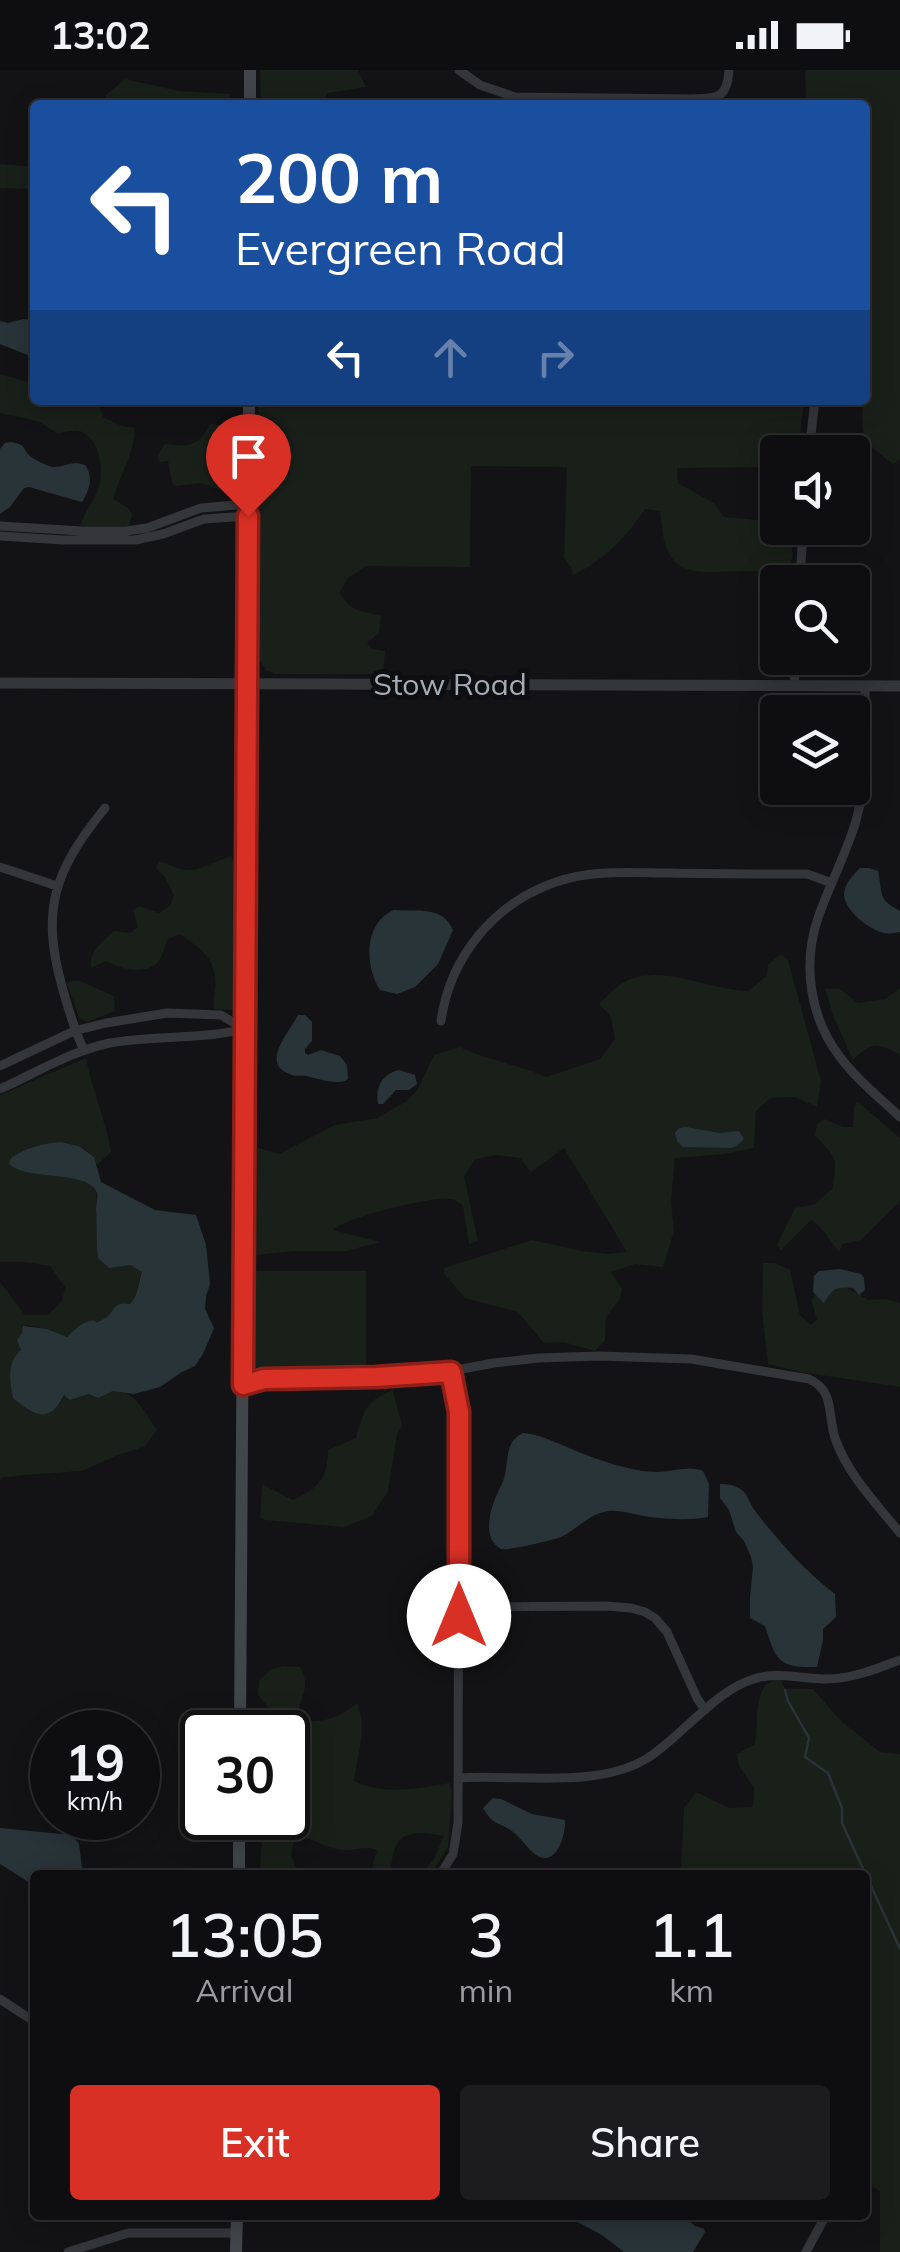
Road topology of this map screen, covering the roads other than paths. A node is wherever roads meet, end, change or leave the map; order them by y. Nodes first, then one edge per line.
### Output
1 (250, 70) edge
2 (459, 70) edge
3 (729, 70) edge
4 (250, 100) edge
5 (248, 405) edge
6 (814, 405) edge
7 (811, 435) edge
8 (248, 510) junction
9 (0, 526) edge
10 (29, 534) junction
11 (0, 536) edge
12 (795, 675) edge
13 (0, 684) edge
14 (247, 684) junction
15 (794, 686) junction
16 (865, 686) junction
17 (900, 686) edge
18 (105, 808) dead end
19 (0, 867) edge
20 (832, 883) junction
21 (57, 886) junction
22 (441, 1021) dead end
23 (74, 1030) junction
24 (244, 1030) junction
25 (84, 1050) junction
26 (0, 1066) edge
27 (0, 1089) edge
28 (900, 1117) edge
29 (451, 1372) junction
30 (243, 1385) junction
31 (900, 1533) edge
32 (459, 1606) junction
33 (900, 1660) edge
34 (240, 1710) edge
35 (705, 1710) junction
36 (458, 1778) junction
37 (239, 1840) edge
38 (239, 1870) edge
39 (444, 1870) edge
40 (0, 1999) edge
41 (30, 2019) edge
42 (236, 2220) edge
43 (823, 2220) edge
44 (236, 2233) junction
45 (68, 2252) edge
46 (236, 2252) edge
47 (806, 2252) edge

1 - 4 main road
2 - 3 street
5 - 8 main road
6 - 7 street
8 - 10 street
8 - 14 main road
9 - 10 street
10 - 11 street
12 - 15 street
13 - 14 street, Stow Road
14 - 15 street, Stow Road
14 - 24 main road
15 - 16 street, Stow Road
16 - 17 street, Stow Road
16 - 20 street
18 - 21 street
19 - 21 street
20 - 22 street
20 - 28 street
21 - 23 street
23 - 24 street
23 - 25 street
23 - 26 street
24 - 25 street
24 - 30 main road
25 - 27 street
29 - 30 street
29 - 31 street
29 - 32 street
30 - 34 main road
32 - 35 street
32 - 36 street
33 - 35 street
35 - 36 street
36 - 39 street
37 - 38 main road
40 - 41 street
42 - 44 main road
43 - 47 street
44 - 45 street
44 - 46 main road

